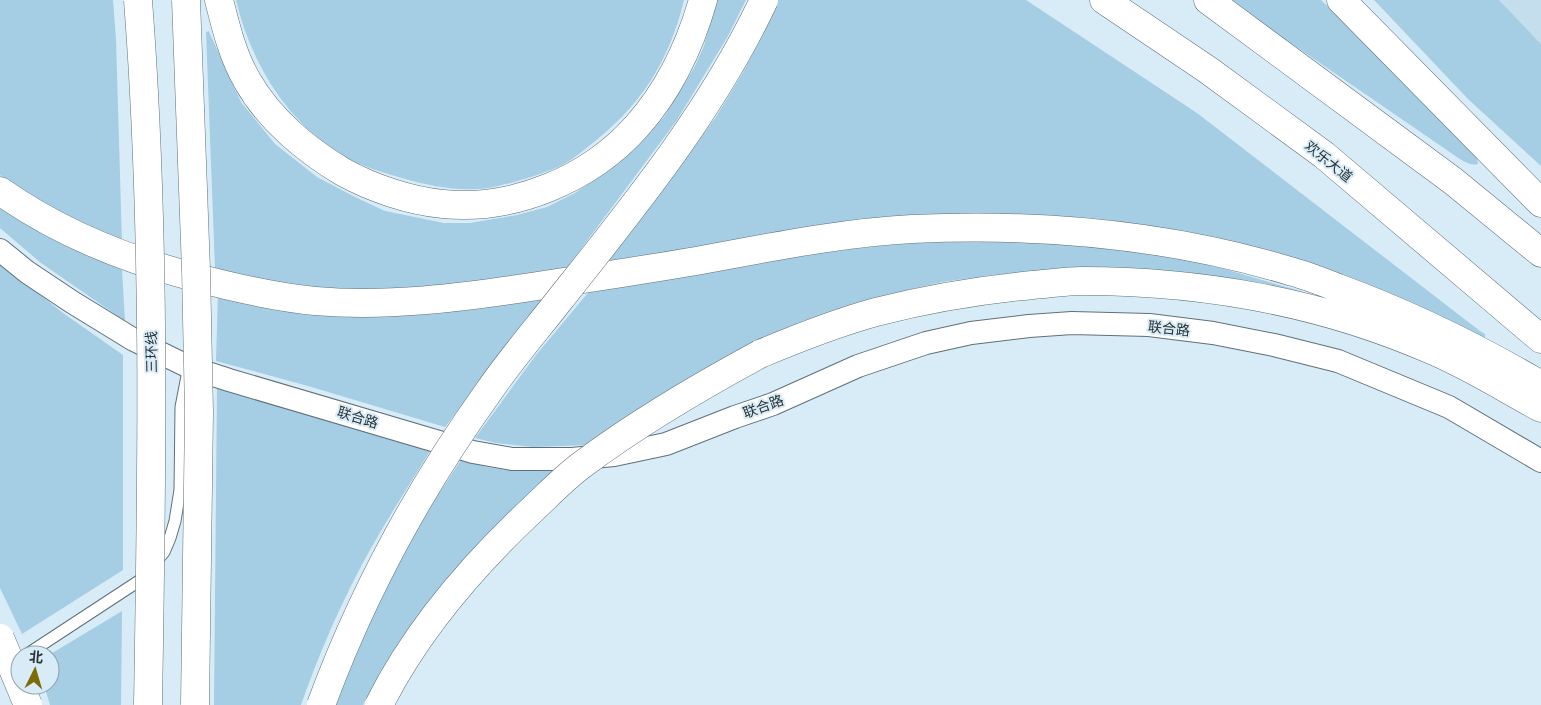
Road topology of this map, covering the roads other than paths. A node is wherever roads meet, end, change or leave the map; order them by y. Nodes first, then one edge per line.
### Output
1 (138, 0) edge
2 (186, 0) edge
3 (219, 0) edge
4 (703, 0) edge
5 (764, 0) edge
6 (1104, 0) edge
7 (1208, 0) edge
8 (1341, 0) edge
9 (0, 192) edge
10 (1541, 203) edge
11 (0, 250) edge
12 (1541, 253) edge
13 (1541, 339) edge
14 (189, 367) junction
15 (1541, 384) edge
16 (1541, 408) edge
17 (1541, 461) edge
18 (0, 638) edge
19 (41, 645) edge
20 (28, 705) edge
21 (148, 705) edge
22 (195, 705) edge
23 (321, 705) edge
24 (379, 705) edge

1 - 21 highway, 三环线, bridge
2 - 22 highway, bridge
3 - 4 highway
5 - 23 highway, bridge
6 - 13 highway, 欢乐大道
7 - 12 highway
8 - 10 highway
9 - 15 highway
11 - 14 street, 联合路
14 - 17 street, 联合路
14 - 19 lane
16 - 24 highway, bridge
18 - 20 highway, bridge

